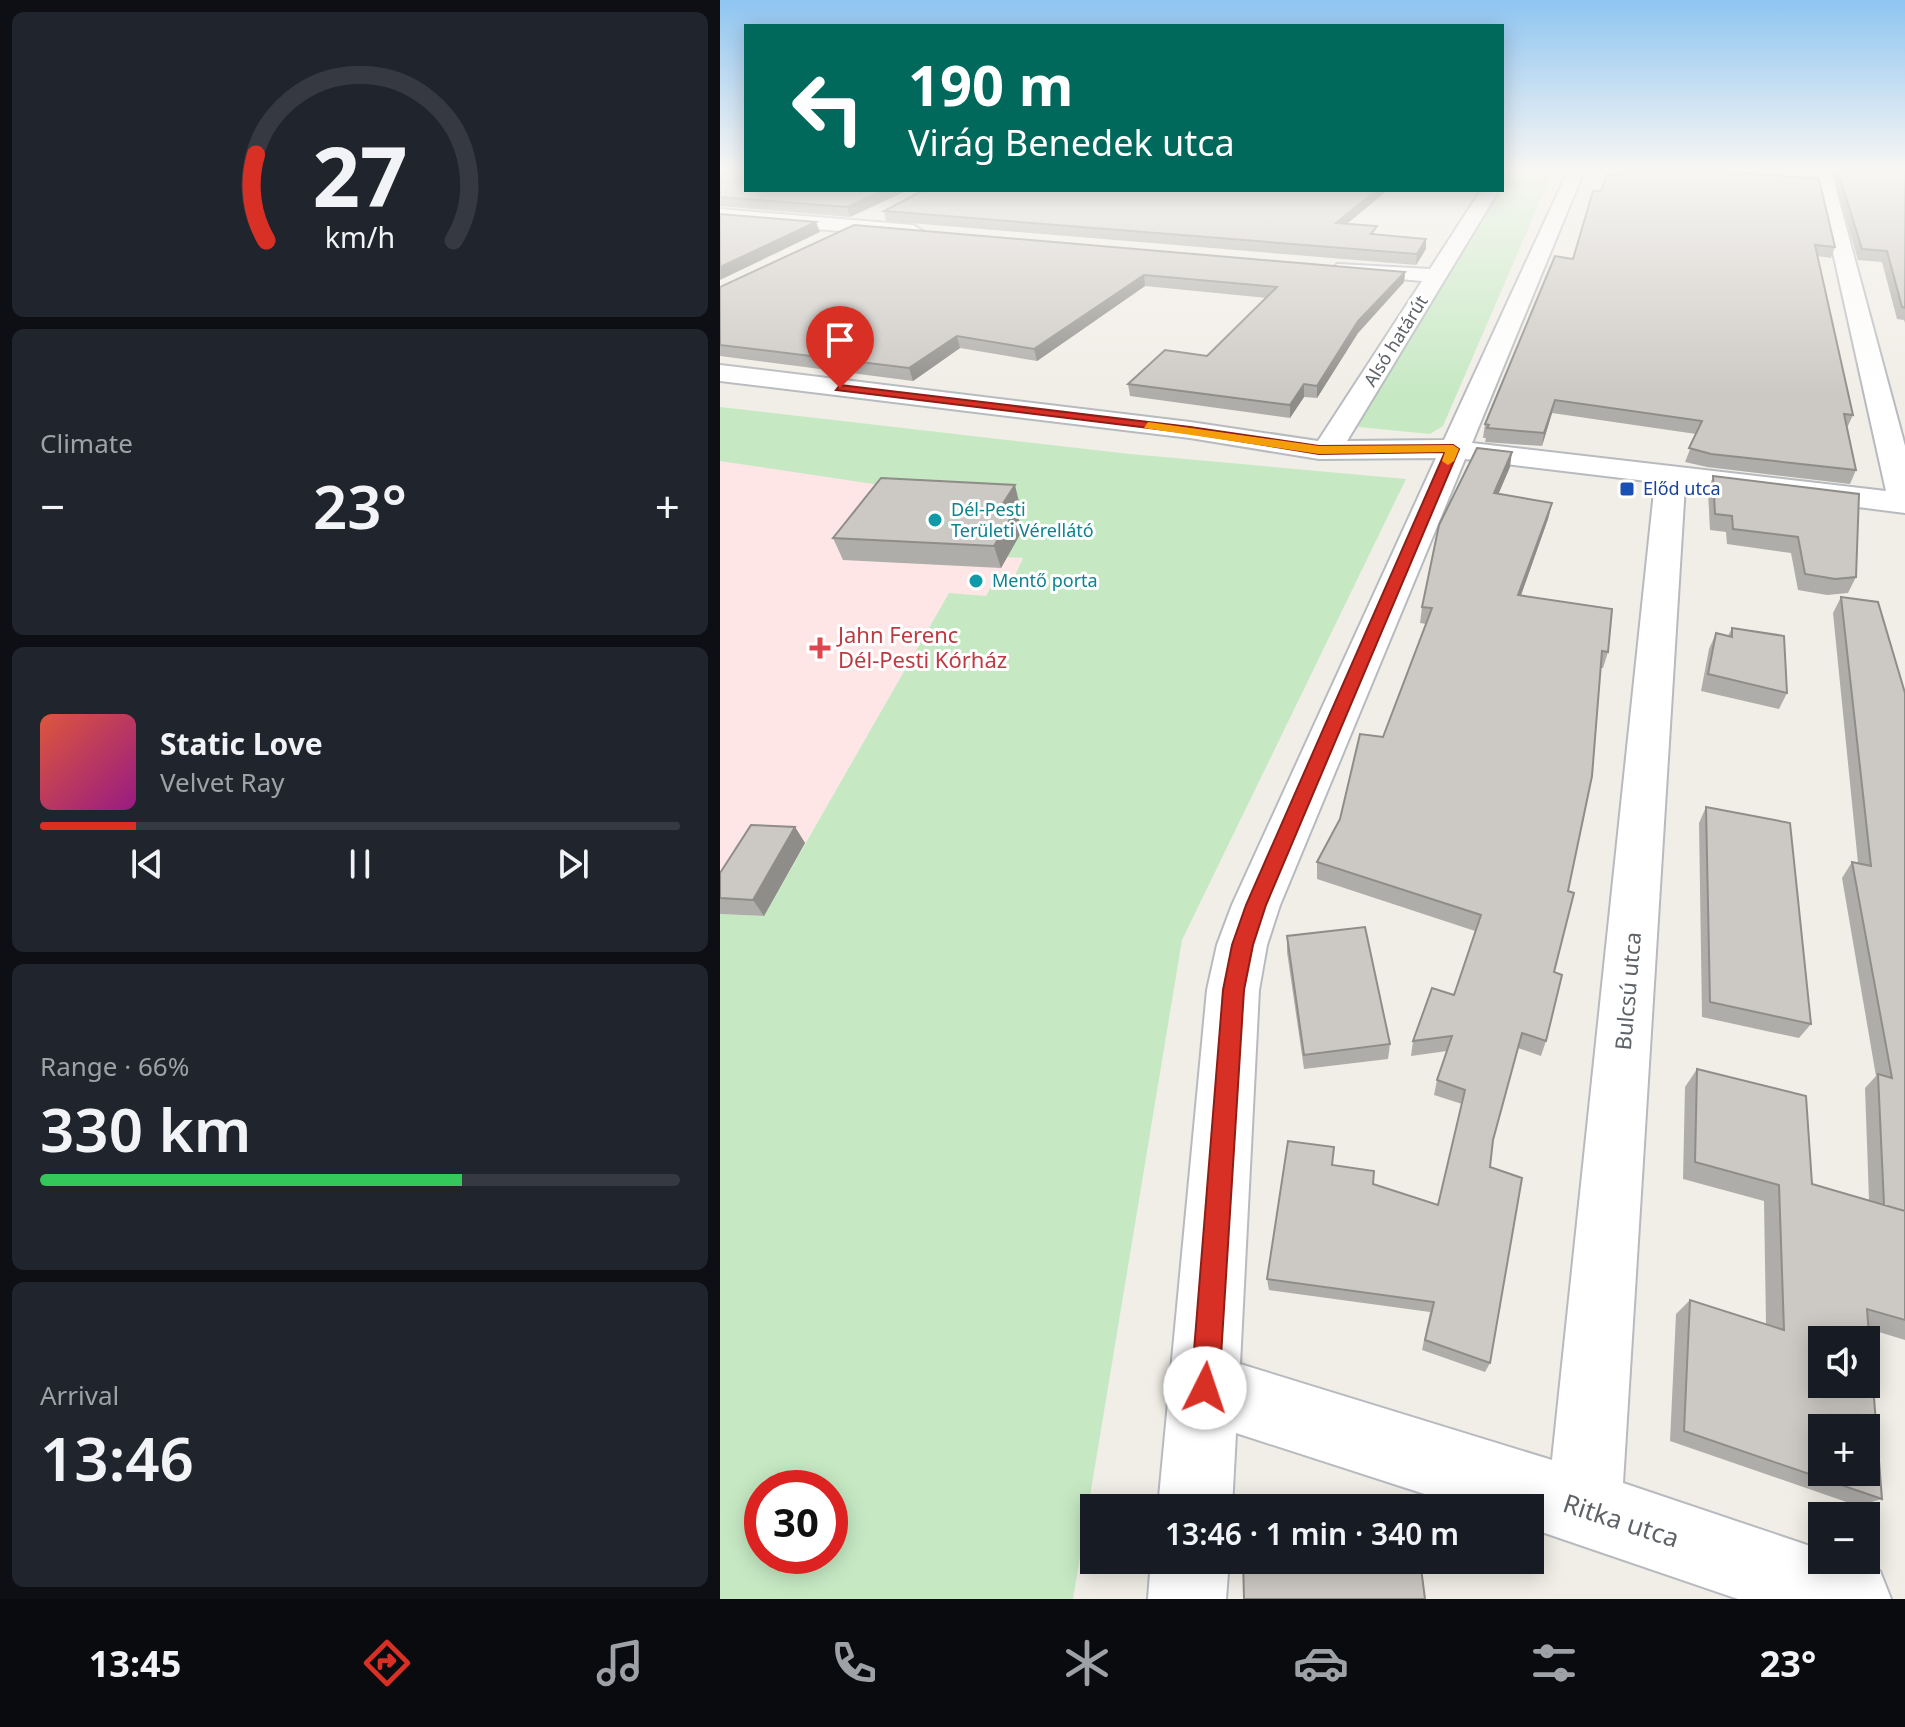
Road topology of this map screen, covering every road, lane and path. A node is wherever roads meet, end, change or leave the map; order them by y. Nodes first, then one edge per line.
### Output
1 (1456, 246) edge
2 (1543, 246) edge
3 (1836, 246) edge
4 (1327, 266) edge
5 (1438, 276) junction
6 (720, 373) edge
7 (720, 390) edge
8 (1073, 425) junction
9 (1453, 449) junction
10 (1323, 450) junction
11 (1671, 474) junction
12 (1905, 503) edge
13 (1205, 1388) junction
14 (1196, 1494) edge
15 (1584, 1508) junction
16 (1189, 1574) edge
17 (1187, 1599) edge
18 (1852, 1599) edge

1 - 5 street, Alsó határút
2 - 9 street
3 - 12 street
4 - 5 street
5 - 10 street, Alsó határút
6 - 8 street
7 - 8 street
8 - 10 street
9 - 10 street
9 - 11 street
9 - 13 street
11 - 12 street
11 - 15 street, Bulcsú utca
13 - 14 street
13 - 15 street, Ritka utca
15 - 18 street, Ritka utca
16 - 17 street

